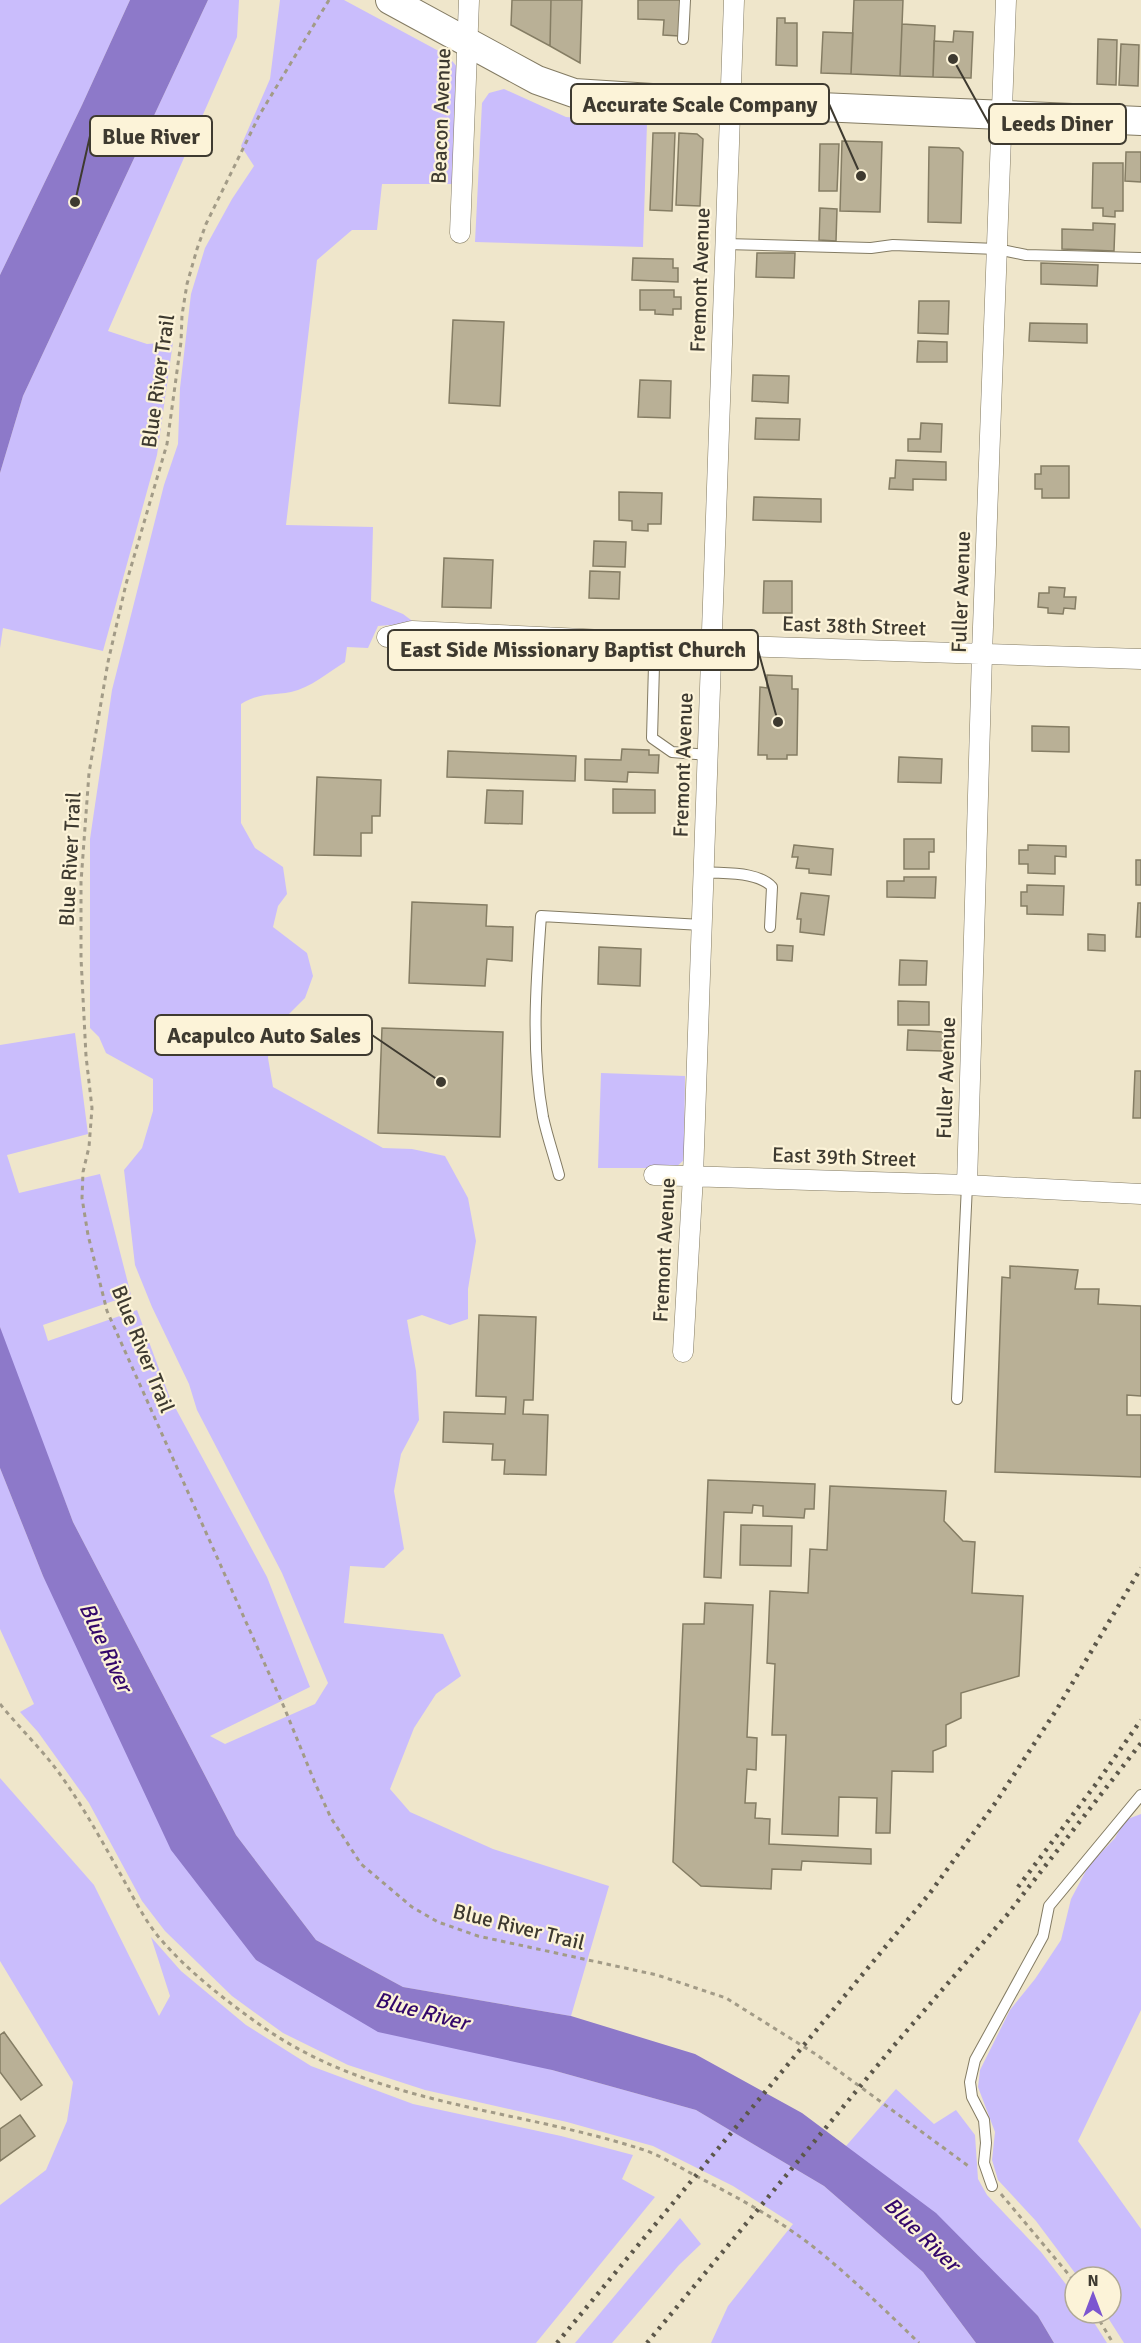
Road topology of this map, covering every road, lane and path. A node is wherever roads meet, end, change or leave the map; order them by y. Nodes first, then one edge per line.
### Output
1 (329, 0) edge
2 (390, 0) edge
3 (469, 0) edge
4 (685, 0) edge
5 (734, 0) edge
6 (1006, 0) edge
7 (683, 39) dead end
8 (467, 42) junction
9 (730, 104) junction
10 (1002, 116) junction
11 (1141, 121) edge
12 (460, 233) dead end
13 (725, 244) junction
14 (997, 249) junction
15 (1141, 258) edge
16 (387, 637) dead end
17 (662, 643) junction
18 (712, 645) junction
19 (982, 654) junction
20 (1141, 659) edge
21 (708, 755) junction
22 (704, 872) junction
23 (702, 925) junction
24 (770, 927) dead end
25 (559, 1174) dead end
26 (654, 1175) dead end
27 (693, 1176) junction
28 (967, 1185) junction
29 (1141, 1194) edge
30 (683, 1352) dead end
31 (957, 1399) dead end
32 (0, 1704) edge
33 (1141, 1795) edge
34 (992, 2186) junction
35 (1063, 2267) edge
36 (1102, 2325) edge
37 (919, 2343) edge
38 (1113, 2343) edge

1 - 34 path, Blue River Trail
2 - 8 main road
3 - 8 street, Beacon Avenue
4 - 7 lane
5 - 9 street, Fremont Avenue
6 - 10 street, Fuller Avenue
8 - 9 main road
8 - 12 street, Beacon Avenue
9 - 10 main road
9 - 13 street, Fremont Avenue
10 - 11 main road
10 - 14 street, Fuller Avenue
13 - 14 lane
13 - 18 street, Fremont Avenue
14 - 15 lane
14 - 19 street, Fuller Avenue
16 - 17 street, East 38th Street
17 - 18 street, East 38th Street
17 - 21 lane
18 - 19 street, East 38th Street
18 - 21 street, Fremont Avenue
19 - 20 street, East 38th Street
19 - 28 street, Fuller Avenue
21 - 22 street, Fremont Avenue
22 - 23 street, Fremont Avenue
22 - 24 lane
23 - 25 lane
23 - 27 street, Fremont Avenue
26 - 27 street, East 39th Street
27 - 28 street, East 39th Street
27 - 30 street, Fremont Avenue
28 - 29 street, East 39th Street
28 - 31 lane
32 - 37 path
33 - 34 lane
34 - 35 path, Blue River Trail
36 - 38 path

